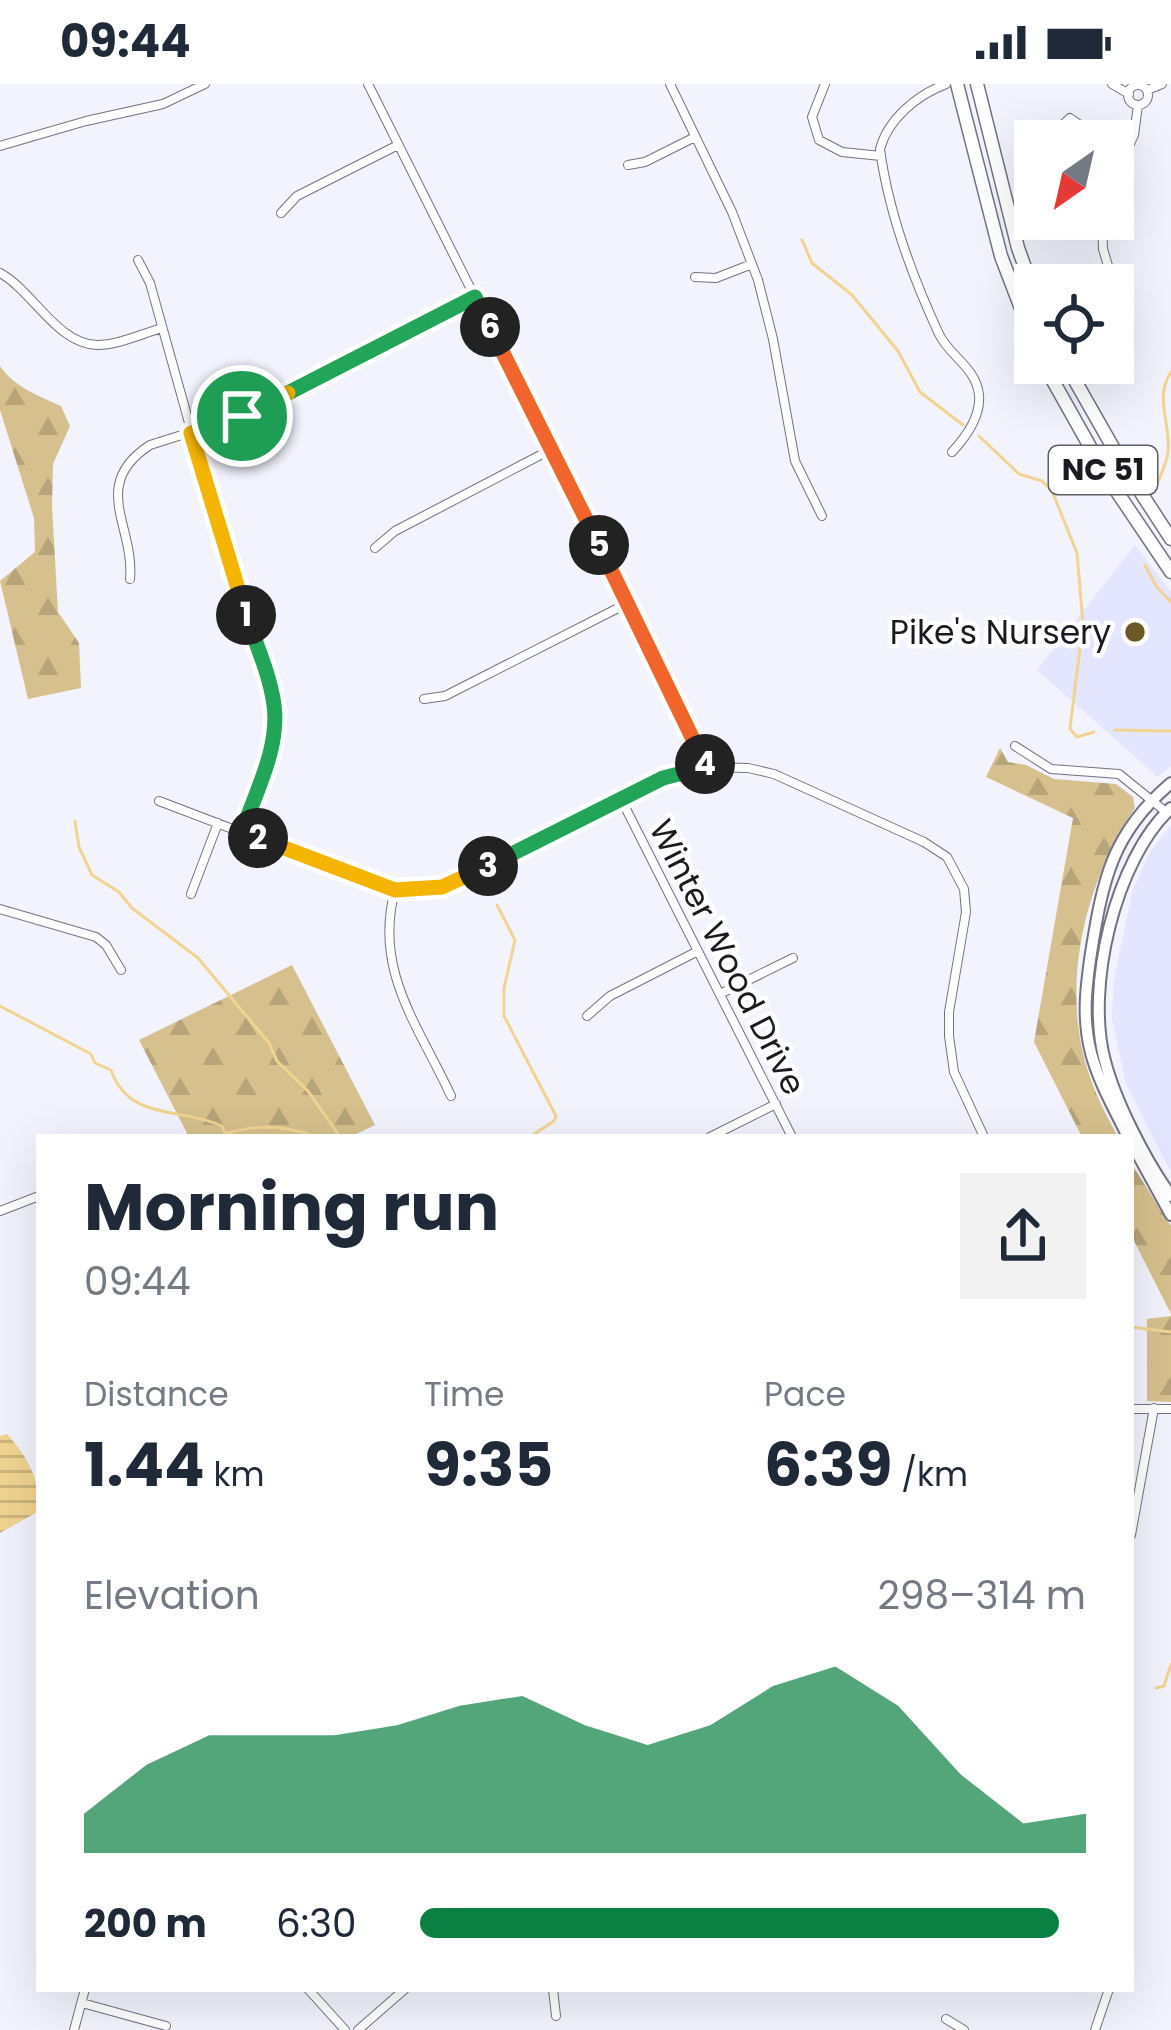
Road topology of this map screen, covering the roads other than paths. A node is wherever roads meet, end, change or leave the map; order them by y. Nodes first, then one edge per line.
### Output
1 (205, 84) edge
2 (368, 84) edge
3 (670, 84) edge
4 (825, 84) edge
5 (946, 84) edge
6 (957, 84) edge
7 (977, 84) edge
8 (1112, 84) edge
9 (1162, 84) edge
10 (1131, 88) edge
11 (1147, 90) junction
12 (1138, 105) junction
13 (1134, 135) edge
14 (693, 138) junction
15 (398, 145) junction
16 (0, 146) edge
17 (881, 156) junction
18 (628, 165) dead end
19 (280, 213) dead end
20 (138, 260) dead end
21 (752, 264) junction
22 (1024, 264) edge
23 (0, 273) edge
24 (695, 277) dead end
25 (1014, 290) edge
26 (475, 297) junction
27 (162, 328) junction
28 (1055, 384) edge
29 (1077, 384) edge
30 (191, 433) junction
31 (552, 449) junction
32 (952, 452) dead end
33 (822, 516) dead end
34 (1170, 534) edge
35 (376, 548) dead end
36 (1171, 572) edge
37 (130, 579) dead end
38 (628, 603) junction
39 (424, 699) dead end
40 (1015, 746) dead end
41 (706, 767) junction
42 (1171, 783) edge
43 (621, 799) junction
44 (1153, 800) junction
45 (159, 801) dead end
46 (1168, 810) edge
47 (218, 823) junction
48 (242, 832) junction
49 (395, 890) junction
50 (191, 894) dead end
51 (0, 909) edge
52 (698, 951) junction
53 (793, 958) dead end
54 (121, 970) dead end
55 (720, 994) junction
56 (587, 1016) dead end
57 (451, 1096) dead end
58 (776, 1104) junction
59 (716, 1134) edge
60 (791, 1134) edge
61 (983, 1134) edge
62 (1127, 1134) edge
63 (1134, 1147) edge
64 (1171, 1196) edge
65 (36, 1197) edge
66 (0, 1211) edge
67 (1171, 1214) edge
68 (1154, 1408) junction
69 (1134, 1409) edge
70 (1171, 1409) edge
71 (1134, 1518) edge
72 (84, 1992) edge
73 (311, 1992) edge
74 (401, 1992) edge
75 (553, 1992) edge
76 (1108, 1992) edge
77 (82, 2003) junction
78 (556, 2016) dead end
79 (946, 2019) dead end
80 (166, 2026) dead end
81 (74, 2030) edge
82 (345, 2030) edge
83 (358, 2030) edge
84 (964, 2030) edge
85 (1095, 2030) edge

1 - 16 street
2 - 15 street
3 - 14 street
4 - 17 street
5 - 17 street
6 - 25 main road
7 - 22 main road
8 - 10 street
9 - 11 street
10 - 11 street
10 - 12 street
11 - 12 street
12 - 13 street
14 - 18 street
14 - 21 street
15 - 19 street
15 - 26 street
17 - 32 street
20 - 27 street
21 - 24 street
21 - 33 street
23 - 27 street
26 - 30 street
26 - 31 street
27 - 30 street
28 - 36 main road, NC 51
29 - 34 main road, NC 51
30 - 37 street
30 - 48 street
31 - 35 street
31 - 38 street
38 - 39 street
38 - 41 street
40 - 44 street
41 - 43 street
41 - 61 street
42 - 44 street
43 - 49 street
43 - 52 street, Winter Wood Drive
44 - 46 street
44 - 62 street
45 - 47 street
46 - 64 street
47 - 48 street
47 - 50 street
48 - 49 street
49 - 57 street
51 - 54 street
52 - 55 street, Winter Wood Drive
52 - 56 street
53 - 55 street
55 - 58 street, Winter Wood Drive
58 - 59 street
58 - 60 street, Winter Wood Drive
63 - 67 street
65 - 66 street
68 - 69 street
68 - 70 street
68 - 71 street
72 - 77 street
73 - 82 street
74 - 83 street
75 - 78 street
76 - 85 street
77 - 80 street
77 - 81 street
79 - 84 street

